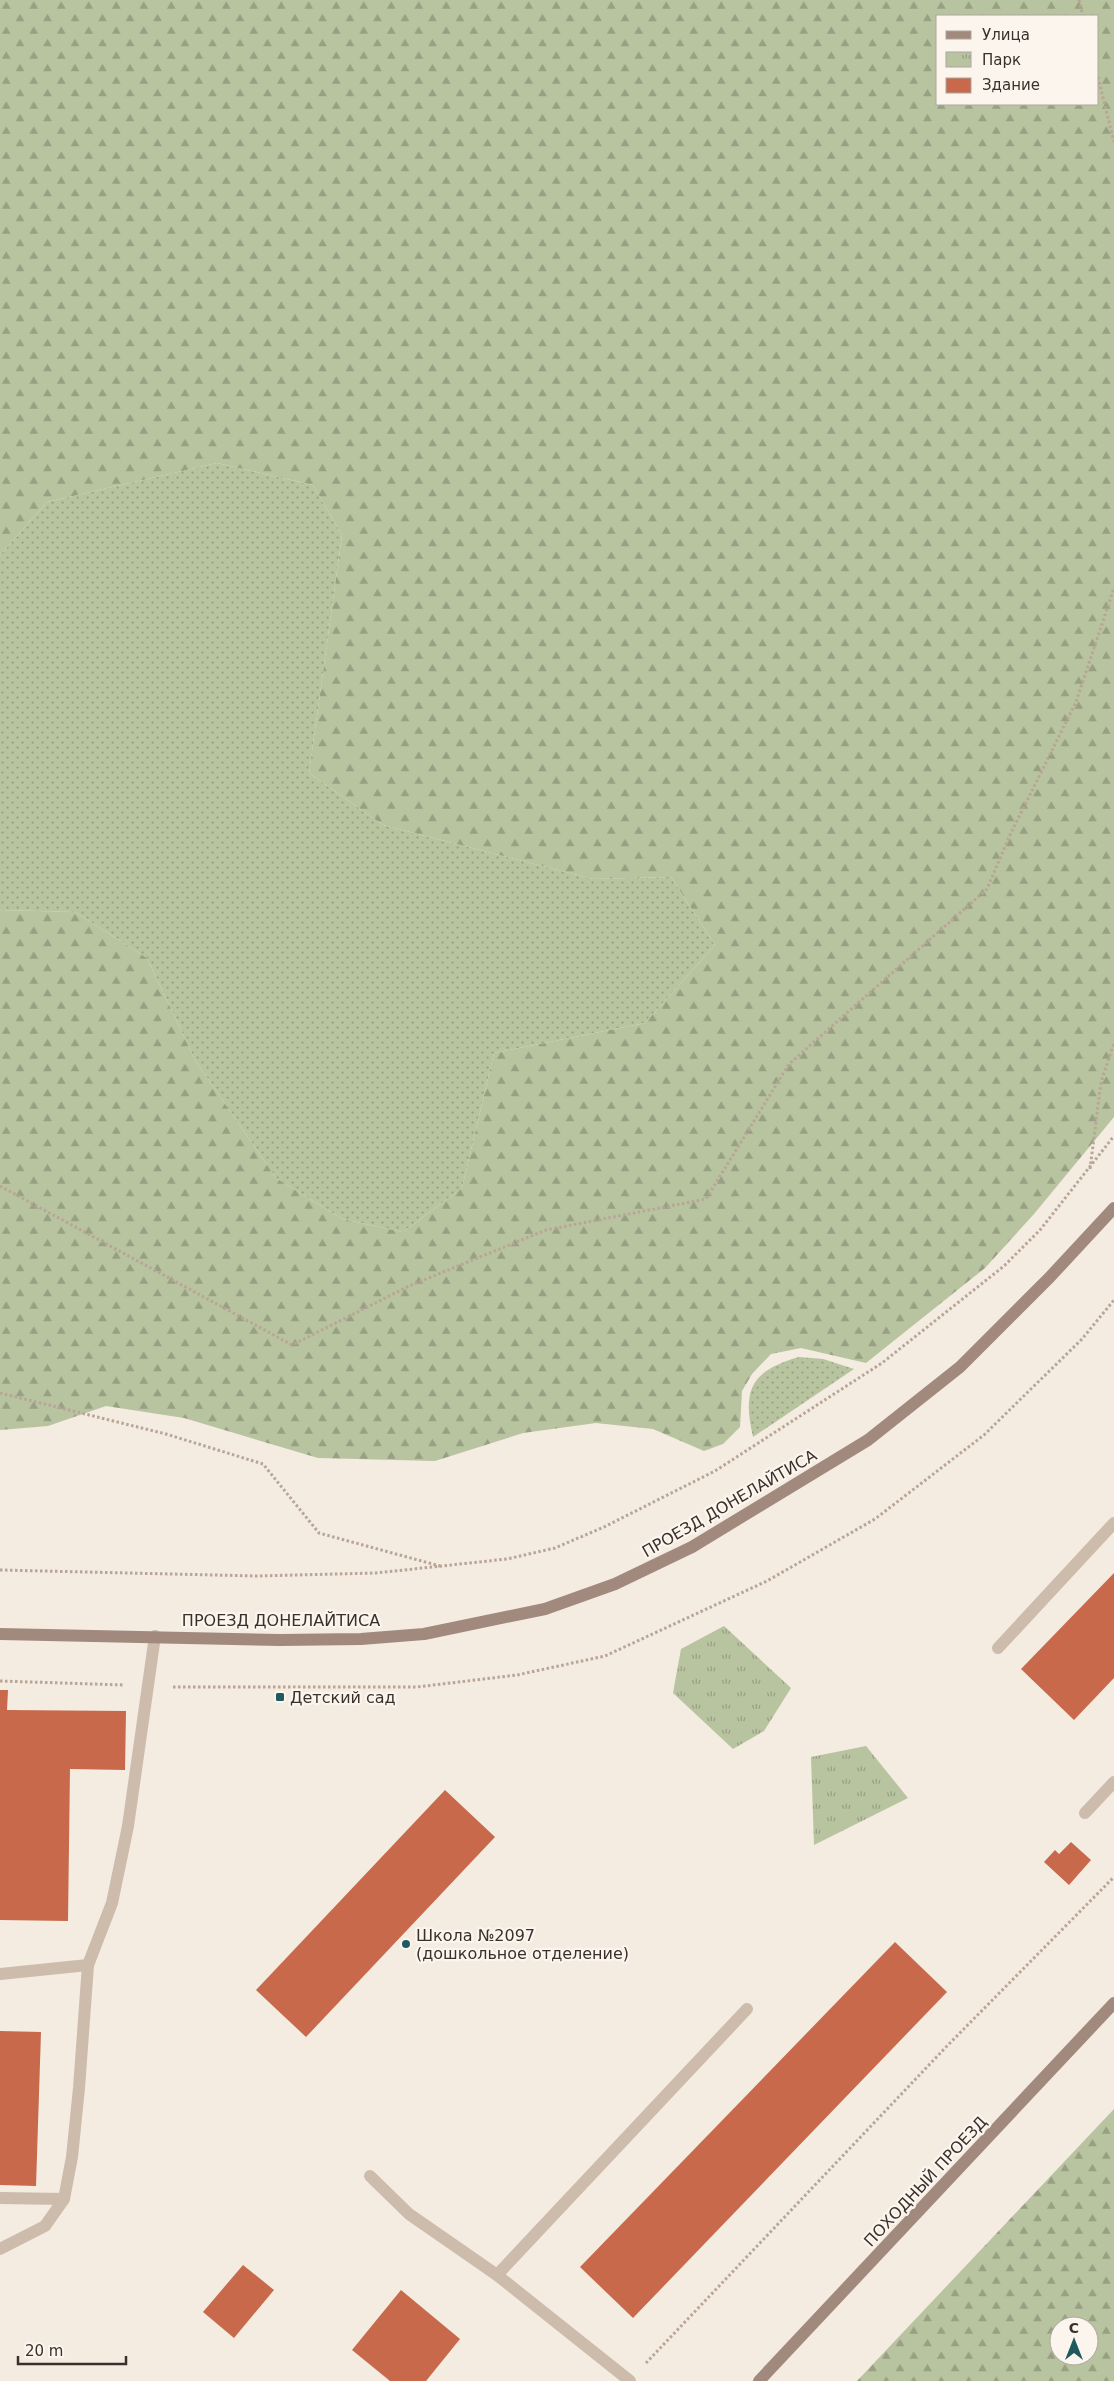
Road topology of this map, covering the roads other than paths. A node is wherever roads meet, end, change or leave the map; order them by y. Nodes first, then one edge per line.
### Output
1 (1114, 1208) edge
2 (1114, 1523) edge
3 (0, 1634) edge
4 (155, 1636) junction
5 (998, 1648) dead end
6 (1114, 1782) edge
7 (1085, 1813) dead end
8 (88, 1966) junction
9 (0, 1974) edge
10 (1114, 2003) edge
11 (747, 2009) dead end
12 (370, 2176) dead end
13 (0, 2198) edge
14 (64, 2199) junction
15 (0, 2249) edge
16 (497, 2276) junction
17 (630, 2381) edge
18 (759, 2381) edge

1 - 4 street, ПРОЕЗД ДОНЕЛАЙТИСА
2 - 5 lane
3 - 4 street, ПРОЕЗД ДОНЕЛАЙТИСА
4 - 8 lane
6 - 7 lane
8 - 9 lane
8 - 14 lane
10 - 18 street, ПОХОДНЫЙ ПРОЕЗД
11 - 16 lane
12 - 16 lane
13 - 14 lane
14 - 15 lane
16 - 17 lane

